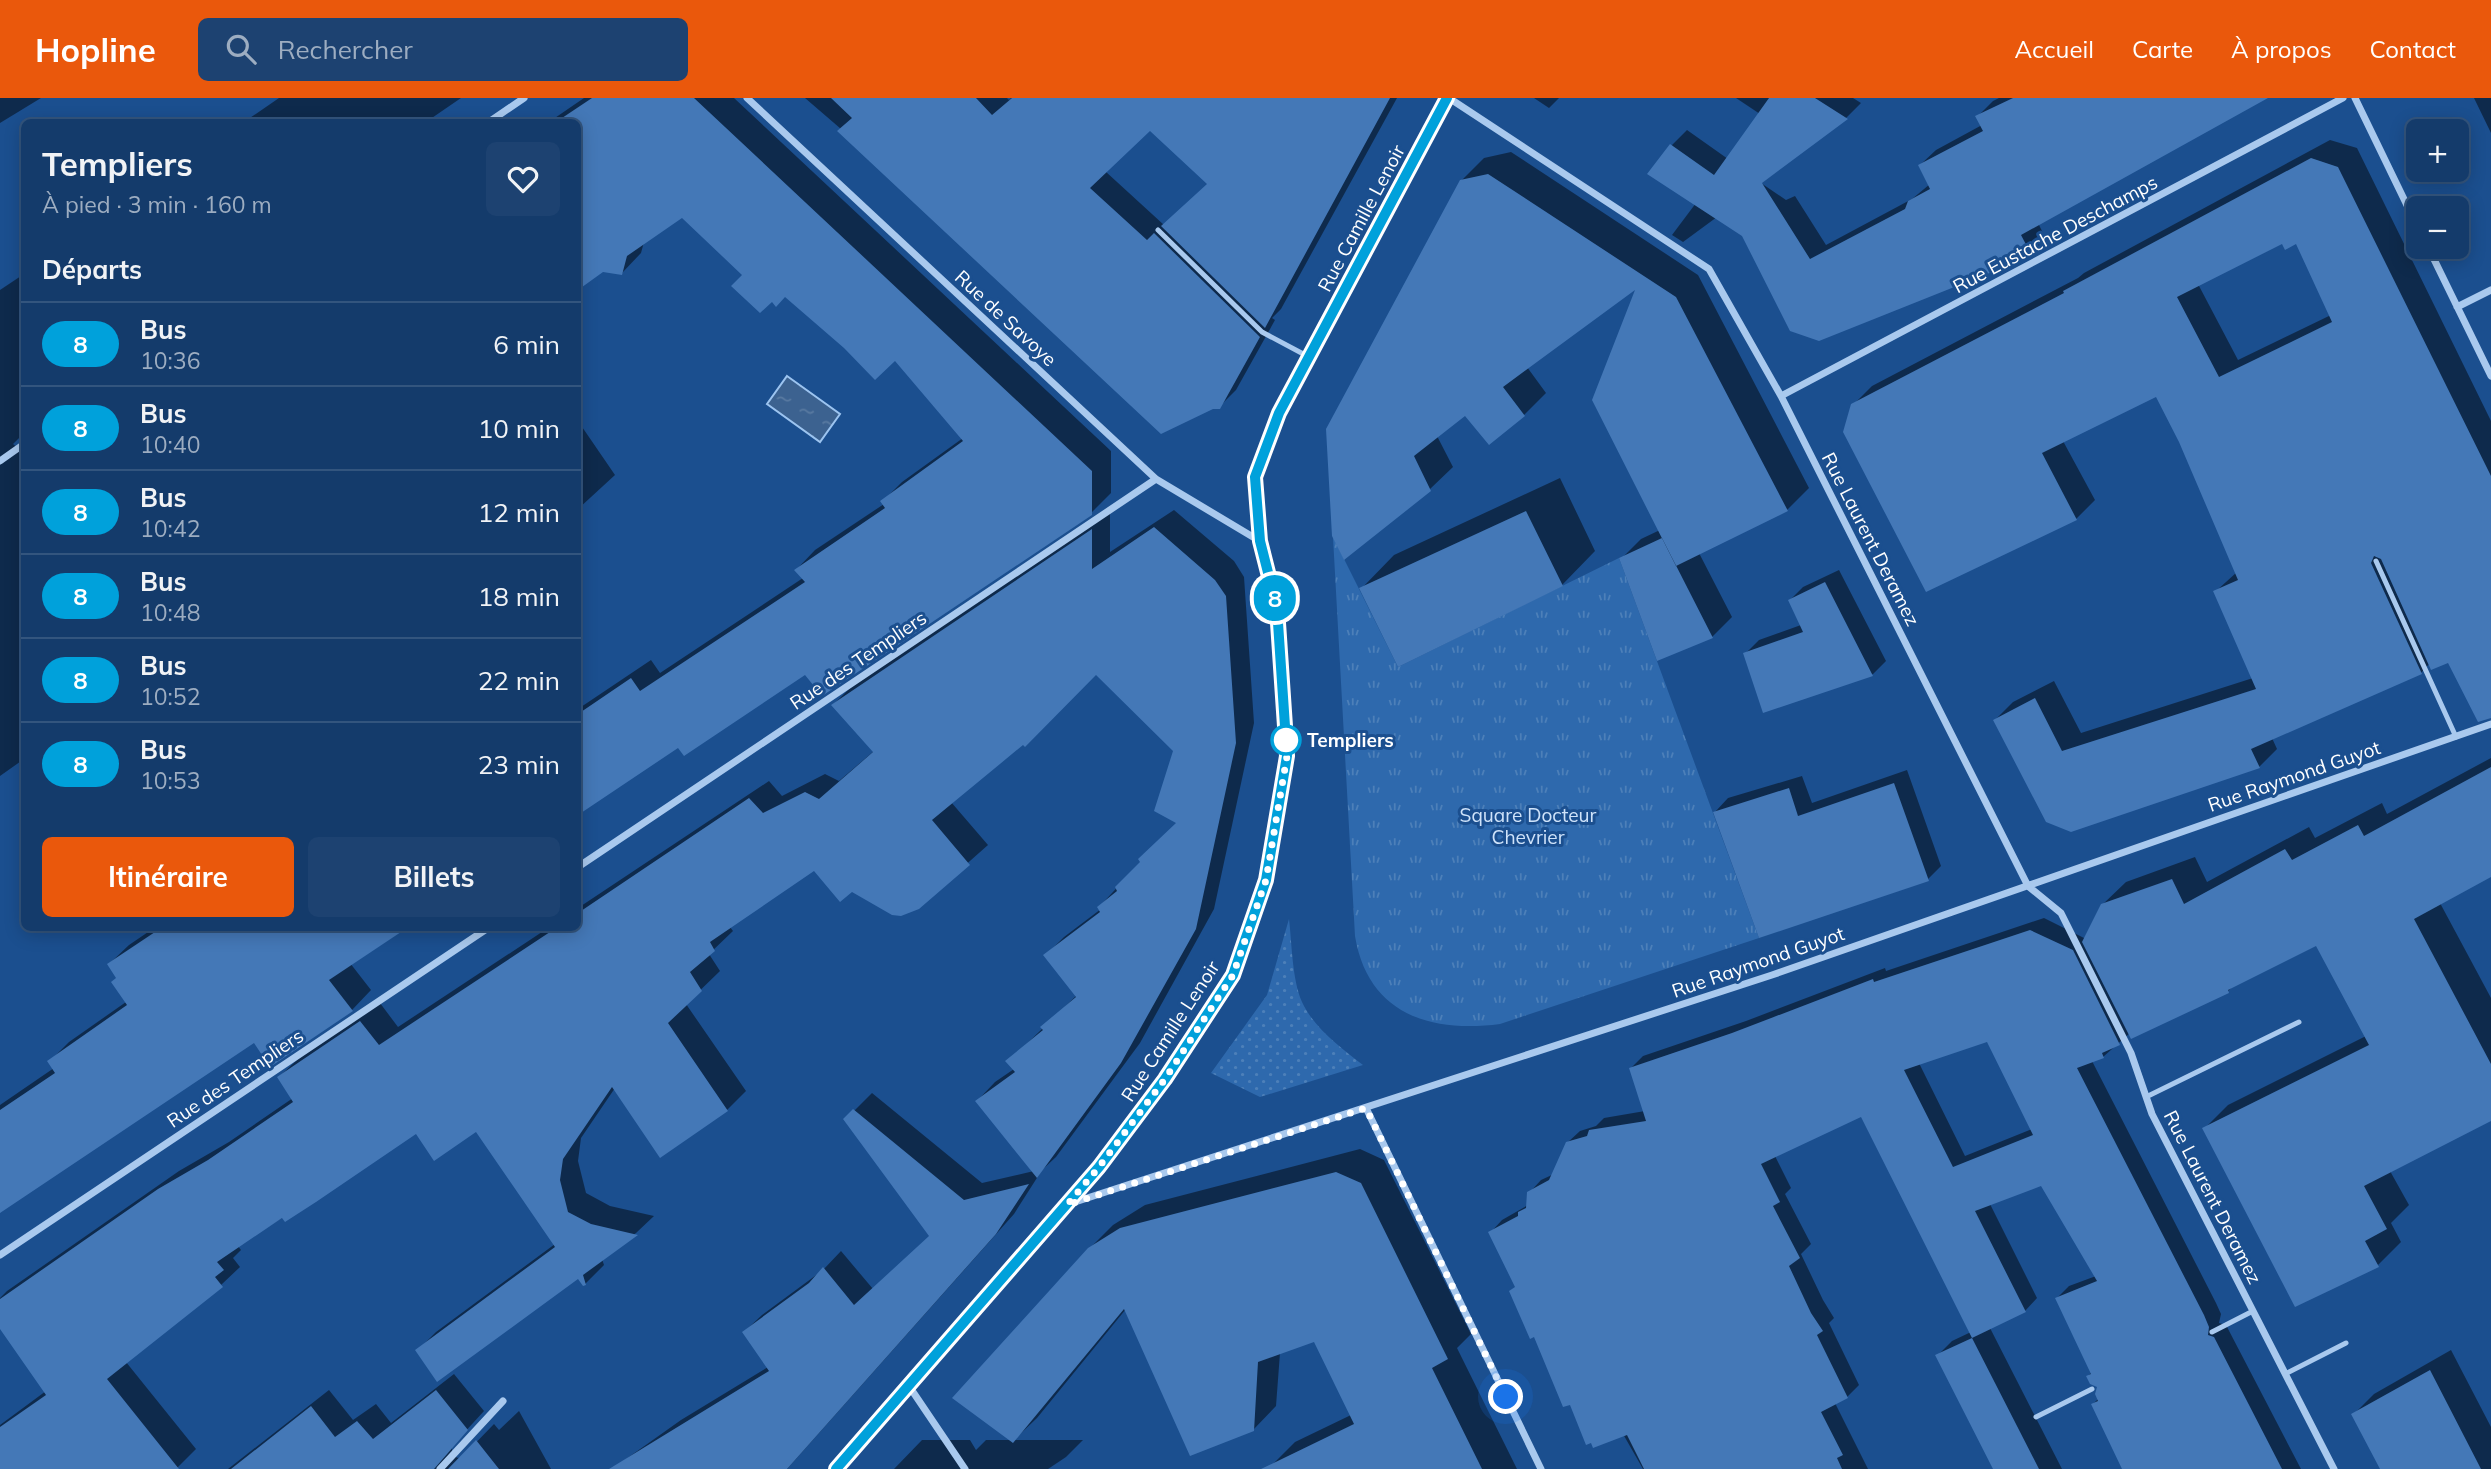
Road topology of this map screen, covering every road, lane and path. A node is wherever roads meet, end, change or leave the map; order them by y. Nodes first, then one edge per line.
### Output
1 (524, 98) edge
2 (747, 98) edge
3 (1448, 98) edge
4 (2343, 98) edge
5 (2355, 98) edge
6 (493, 119) edge
7 (2406, 203) edge
8 (1158, 230) dead end
9 (2434, 259) edge
10 (2491, 290) edge
11 (2457, 307) junction
12 (1309, 356) junction
13 (2491, 376) edge
14 (1781, 396) junction
15 (21, 446) edge
16 (0, 461) edge
17 (1156, 479) junction
18 (1260, 541) junction
19 (2376, 561) dead end
20 (2491, 724) edge
21 (2456, 737) junction
22 (581, 865) edge
23 (2028, 886) junction
24 (484, 931) edge
25 (2298, 1021) dead end
26 (2147, 1097) junction
27 (1366, 1108) junction
28 (1067, 1205) junction
29 (0, 1255) edge
30 (2253, 1311) junction
31 (2212, 1332) dead end
32 (2346, 1343) dead end
33 (2286, 1374) junction
34 (909, 1386) junction
35 (2092, 1389) dead end
36 (503, 1401) dead end
37 (2036, 1418) dead end
38 (440, 1469) edge
39 (836, 1469) edge
40 (965, 1469) edge
41 (1541, 1469) edge
42 (2334, 1469) edge

1 - 6 street
2 - 17 street, Rue de Savoye
3 - 12 street, Rue Camille Lenoir
3 - 14 street, Rue Laurent Deramez
4 - 14 street, Rue Eustache Deschamps
5 - 7 street
8 - 12 lane
9 - 11 street
10 - 11 street
11 - 13 street
12 - 18 street, Rue Camille Lenoir
14 - 23 street, Rue Laurent Deramez
15 - 16 street
17 - 18 street, Rue de Savoye
17 - 22 street, Rue des Templiers
18 - 28 street, Rue Camille Lenoir
19 - 21 lane
20 - 21 street, Rue Raymond Guyot
21 - 23 street, Rue Raymond Guyot
23 - 26 street, Rue Laurent Deramez
23 - 27 street, Rue Raymond Guyot
24 - 29 street, Rue des Templiers
25 - 26 lane, Rue Laurent Deramez
26 - 30 street, Rue Laurent Deramez
27 - 28 street, Rue Raymond Guyot
27 - 41 street
28 - 34 street, Rue Camille Lenoir
30 - 31 lane, Rue Laurent Deramez
30 - 33 street, Rue Laurent Deramez
32 - 33 lane
33 - 42 street, Rue Laurent Deramez
34 - 39 street, Rue Camille Lenoir
34 - 40 street
35 - 37 lane
36 - 38 street

